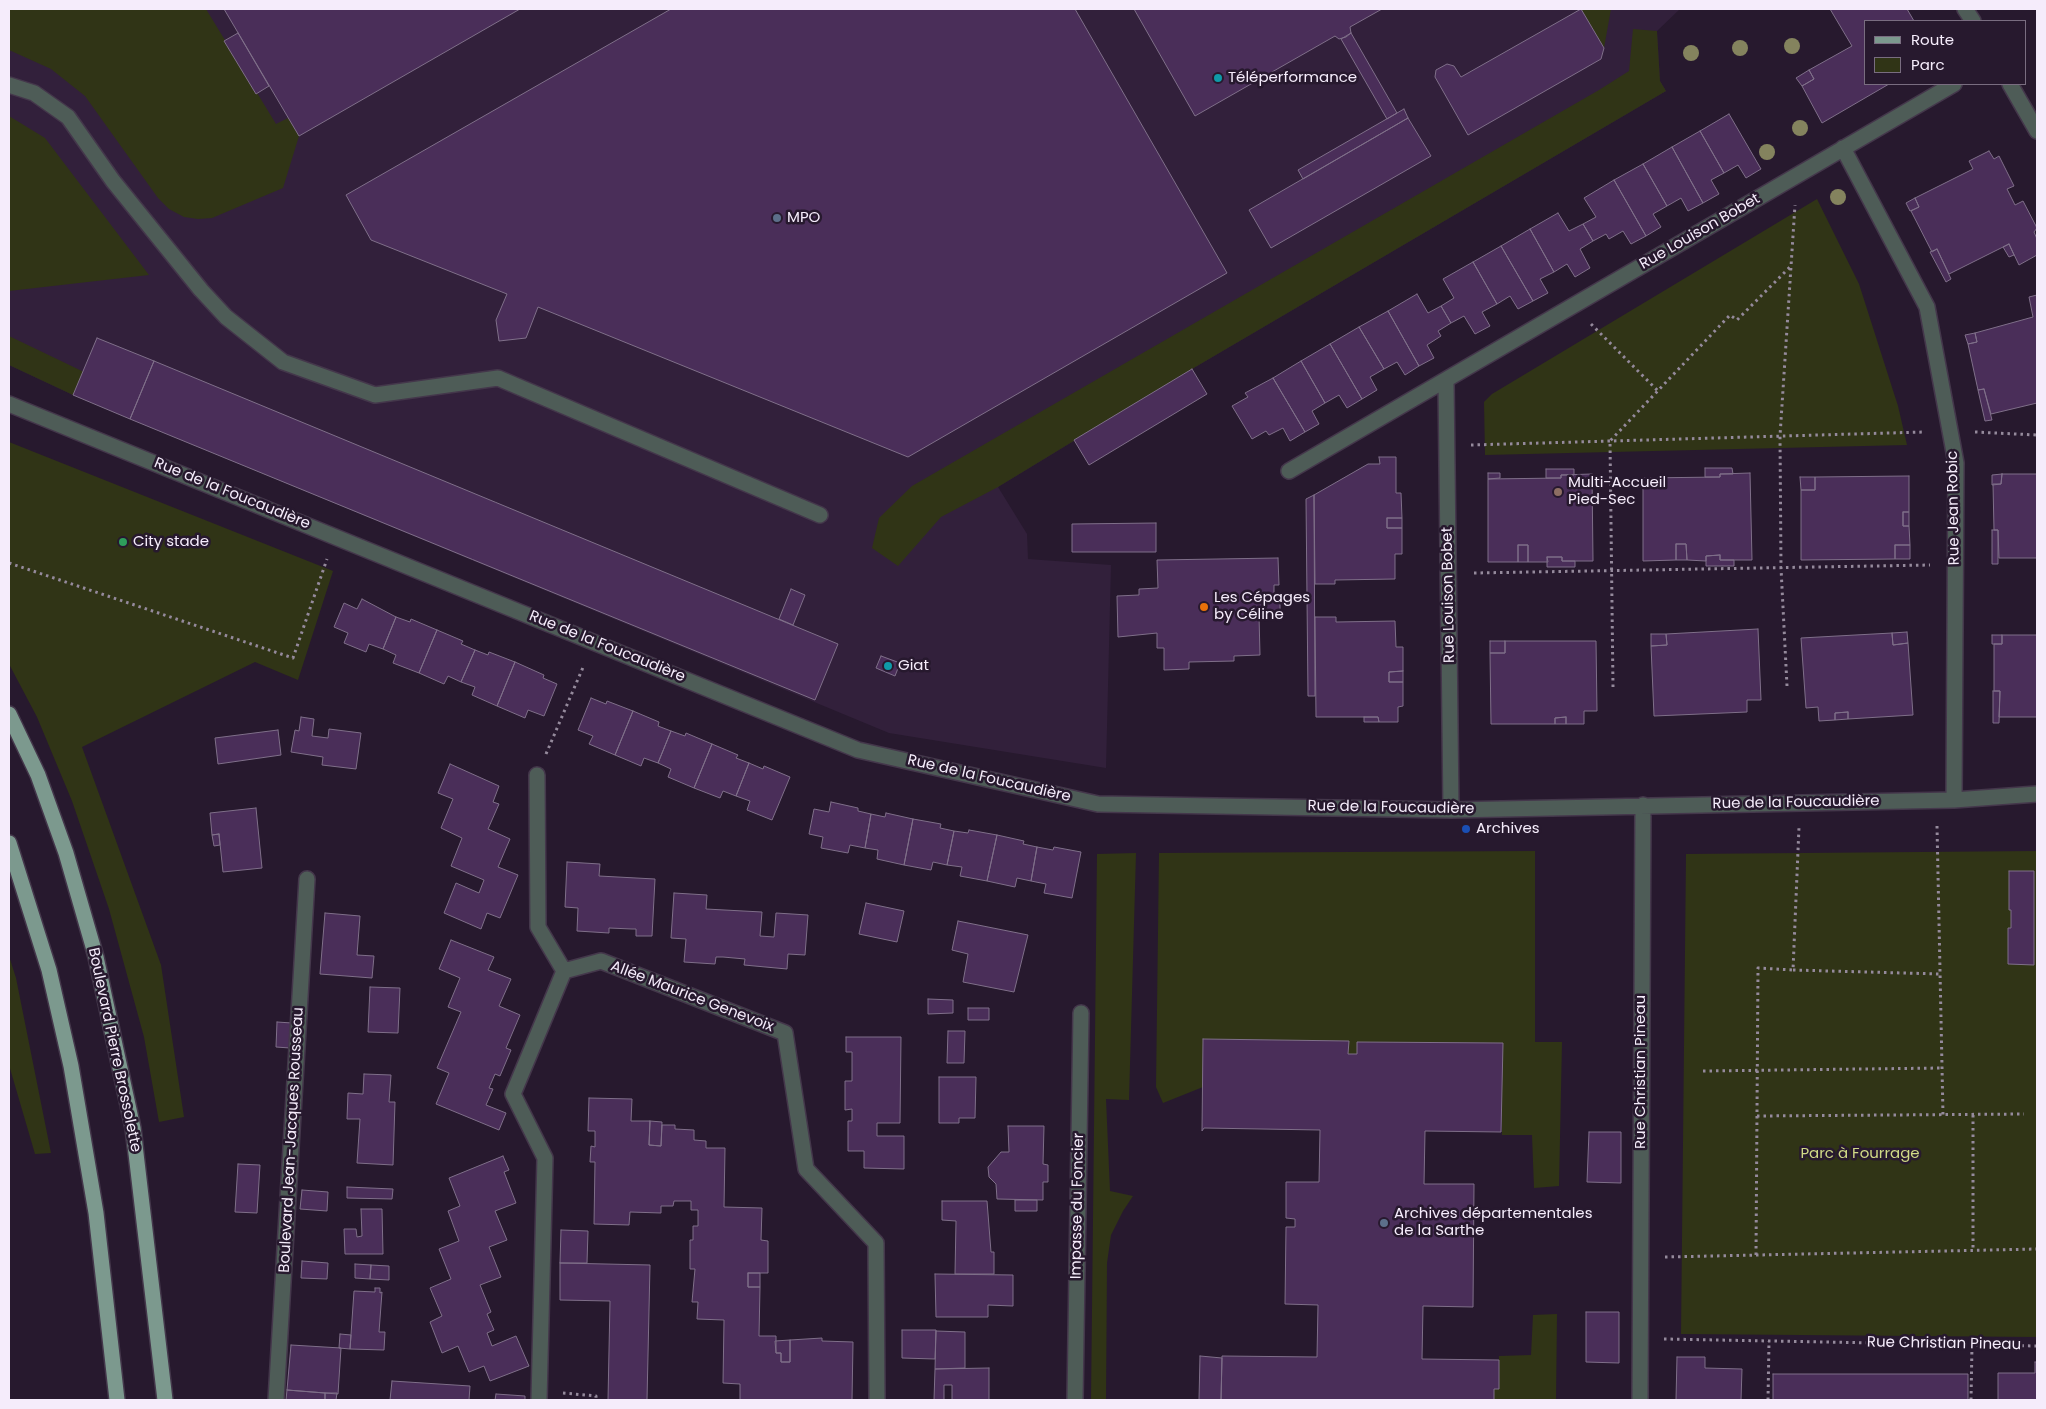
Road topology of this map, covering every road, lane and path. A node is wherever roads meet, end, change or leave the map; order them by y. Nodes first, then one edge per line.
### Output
1 (1965, 9) edge
2 (1972, 20) edge
3 (9, 85) edge
4 (1952, 85) edge
5 (2011, 85) edge
6 (2037, 131) edge
7 (1844, 148) junction
8 (1797, 176) junction
9 (1790, 267) junction
10 (1573, 306) junction
11 (1446, 380) junction
12 (1658, 391) junction
13 (9, 404) edge
14 (1951, 431) junction
15 (2037, 435) edge
16 (1780, 436) junction
17 (1610, 441) junction
18 (1448, 446) junction
19 (1290, 471) dead end
20 (820, 515) dead end
21 (335, 535) junction
22 (9, 563) edge
23 (1956, 565) junction
24 (1781, 568) junction
25 (1611, 570) junction
26 (1449, 573) junction
27 (594, 642) junction
28 (1787, 686) dead end
29 (1613, 687) dead end
30 (9, 714) edge
31 (537, 775) joint
32 (2037, 794) edge
33 (1936, 800) junction
34 (1954, 800) junction
35 (1800, 803) junction
36 (1643, 805) junction
37 (1451, 810) junction
38 (9, 843) edge
39 (307, 879) dead end
40 (564, 970) junction
41 (1793, 970) junction
42 (1940, 974) junction
43 (1081, 1013) dead end
44 (1942, 1068) junction
45 (1757, 1070) junction
46 (1703, 1072) dead end
47 (2024, 1114) dead end
48 (1943, 1115) junction
49 (1972, 1115) junction
50 (1757, 1116) junction
51 (2037, 1249) edge
52 (1973, 1250) junction
53 (1756, 1255) junction
54 (1640, 1257) junction
55 (1641, 1339) junction
56 (1769, 1341) junction
57 (1972, 1345) junction
58 (2037, 1346) edge
59 (540, 1395) edge
60 (116, 1400) edge
61 (165, 1400) edge
62 (276, 1400) edge
63 (596, 1400) edge
64 (878, 1400) edge
65 (1075, 1400) edge
66 (1640, 1400) edge
67 (1768, 1400) edge
68 (1971, 1400) edge

1 - 2 street
3 - 20 street
4 - 7 street, Rue Louison Bobet
5 - 6 street
7 - 8 street, Rue Louison Bobet
7 - 14 street, Rue Jean Robic
8 - 9 path
8 - 10 street, Rue Louison Bobet
9 - 12 path
9 - 16 path
10 - 11 street, Rue Louison Bobet
10 - 12 path
11 - 18 street, Rue Louison Bobet
11 - 19 street, Rue Louison Bobet
12 - 17 path
13 - 21 street, Rue de la Foucaudière
14 - 15 path
14 - 16 path
14 - 23 street, Rue Jean Robic
16 - 17 path
16 - 24 path
17 - 18 path
17 - 25 path
18 - 26 street, Rue Louison Bobet
21 - 22 path
21 - 27 street, Rue de la Foucaudière
23 - 24 path
23 - 34 street, Rue Jean Robic
24 - 25 path
24 - 28 path
25 - 26 path
25 - 29 path
26 - 37 street, Rue Louison Bobet
27 - 31 path
27 - 37 street, Rue de la Foucaudière
30 - 61 main road, Boulevard Pierre Brossolette
31 - 40 street
32 - 34 street, Rue de la Foucaudière
33 - 34 street, Rue de la Foucaudière
33 - 35 street, Rue de la Foucaudière
33 - 42 path
35 - 36 street, Rue de la Foucaudière
35 - 41 path
36 - 37 street, Rue de la Foucaudière
36 - 54 street, Rue Christian Pineau
38 - 60 main road
39 - 62 street, Boulevard Jean-Jacques Rousseau
40 - 59 street
40 - 64 street, Allée Maurice Genevoix
41 - 42 path
41 - 45 path
42 - 44 path
43 - 65 street, Impasse du Foncier
44 - 45 path
44 - 48 path
45 - 46 path
45 - 50 path
47 - 49 path
48 - 49 path
48 - 50 path
49 - 52 path
50 - 53 path
51 - 52 path
52 - 53 path
53 - 54 path
54 - 55 street, Rue Christian Pineau
55 - 56 path, Rue Christian Pineau
55 - 66 street, Rue Christian Pineau
56 - 57 path, Rue Christian Pineau
56 - 67 path
57 - 58 path, Rue Christian Pineau
57 - 68 path
59 - 63 path

